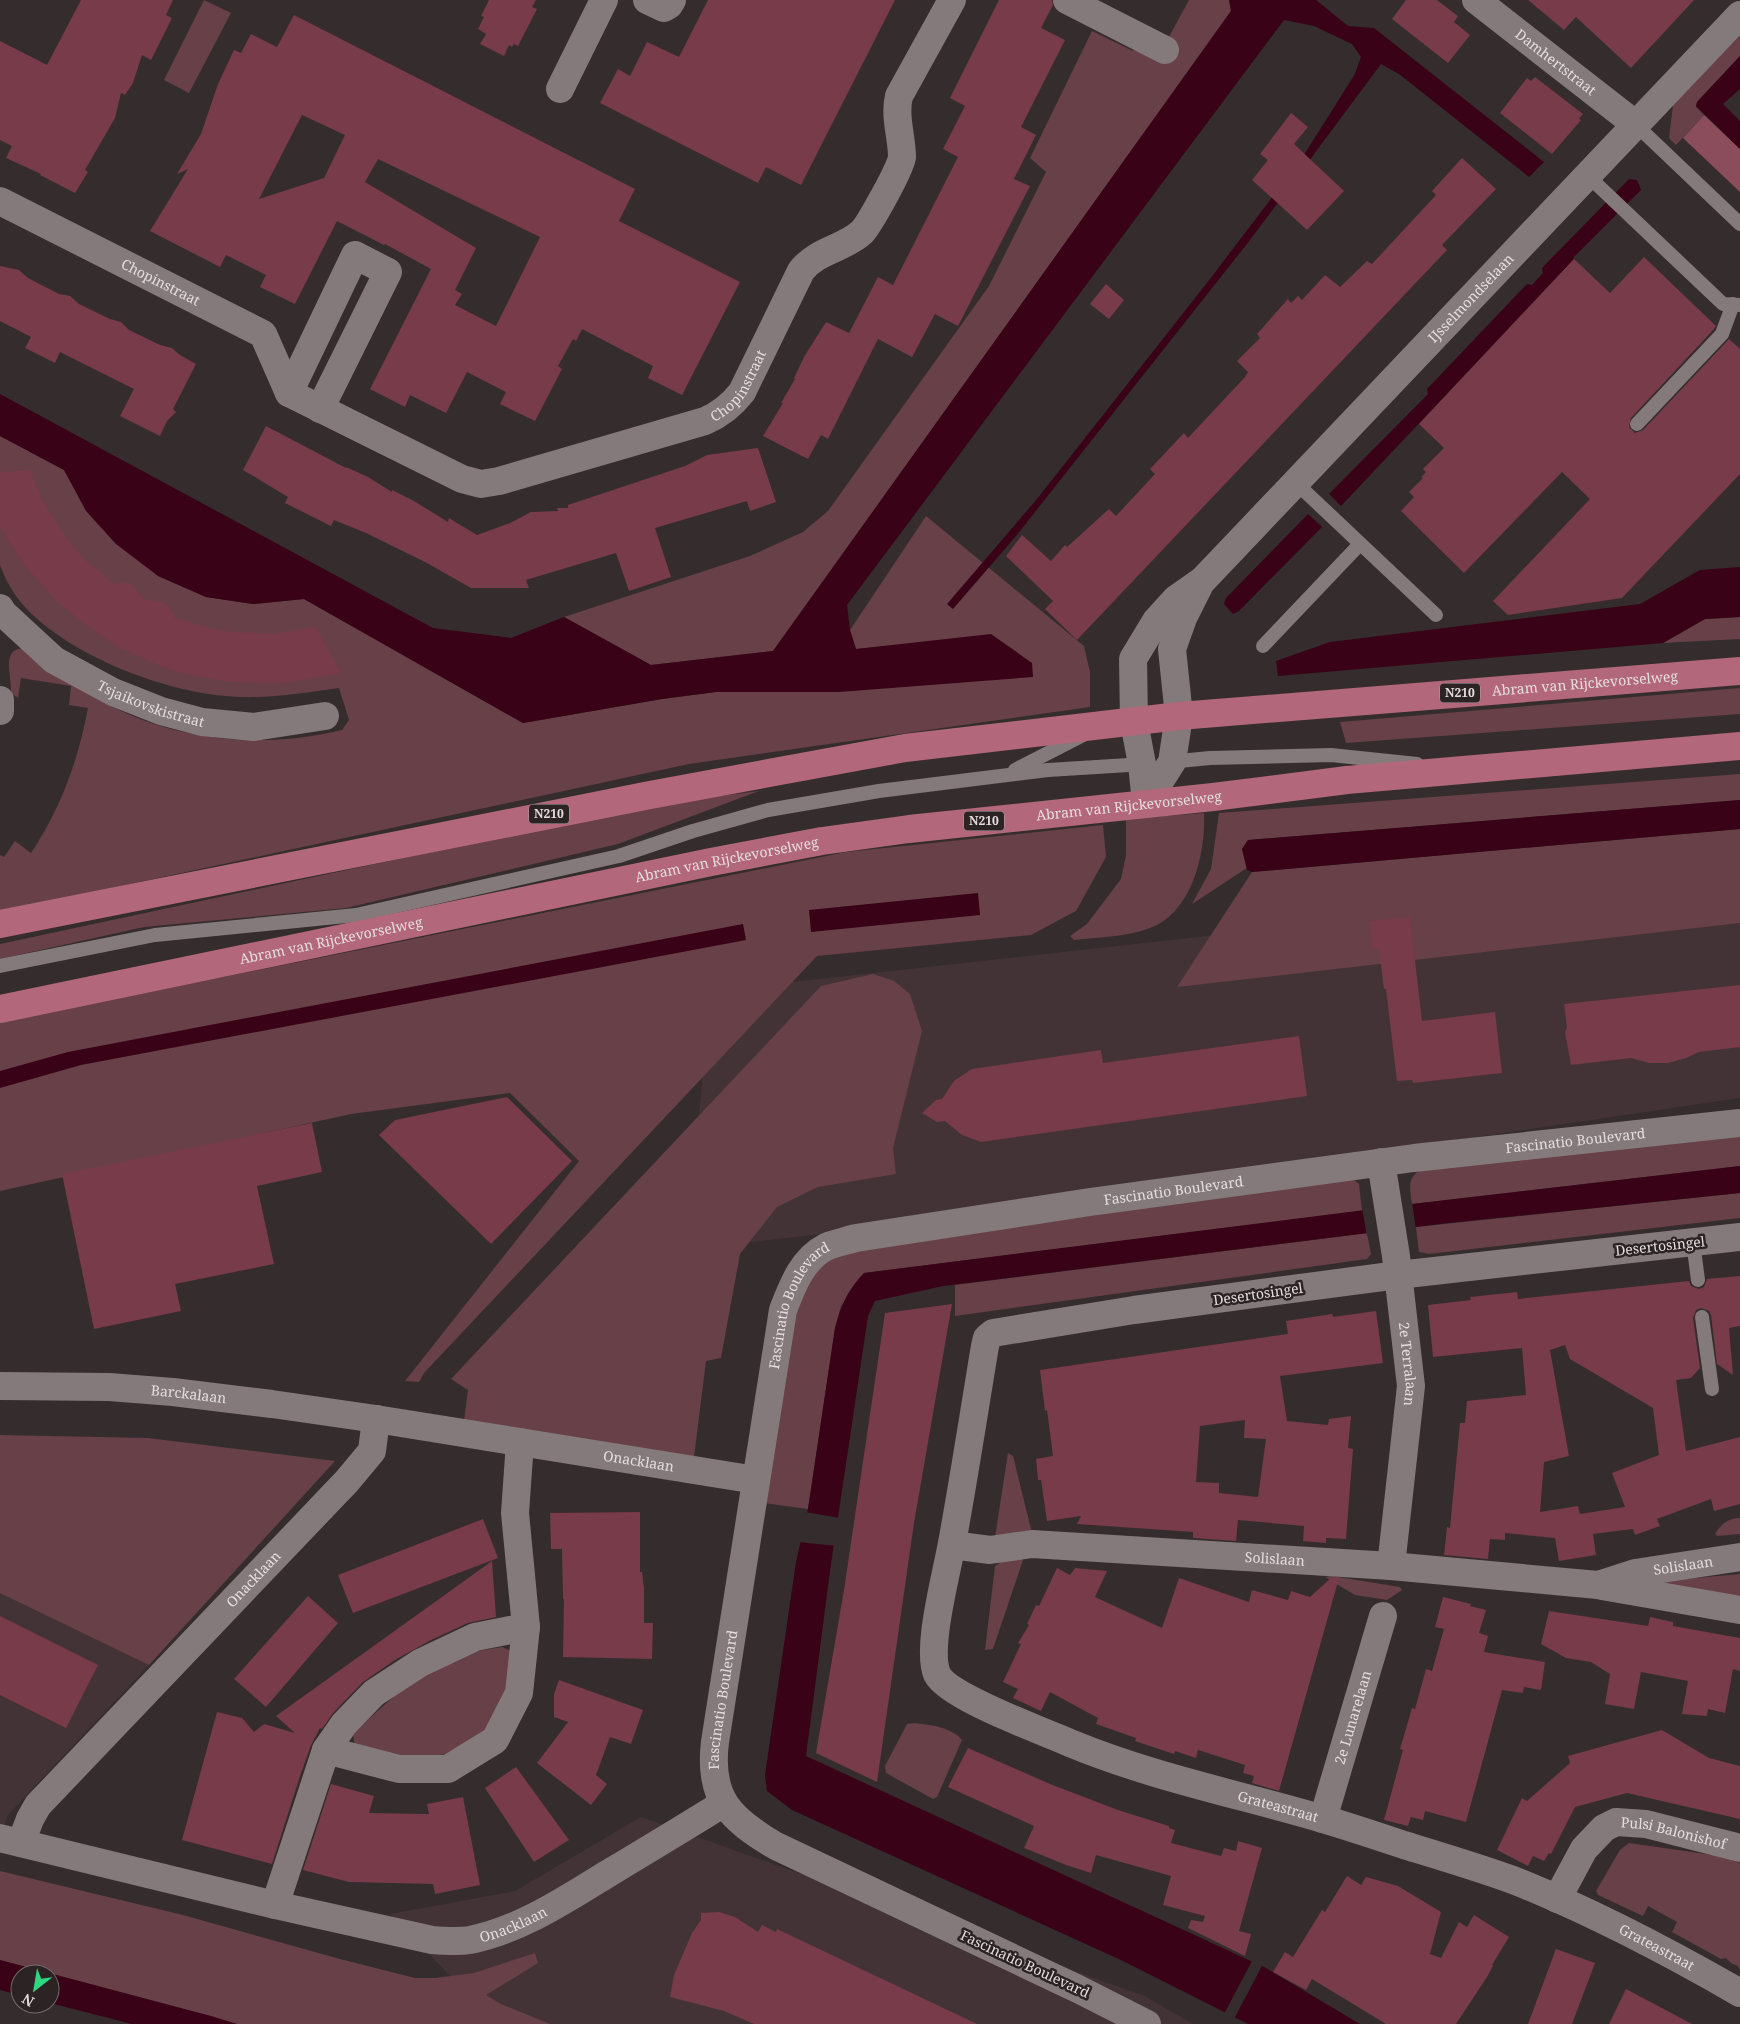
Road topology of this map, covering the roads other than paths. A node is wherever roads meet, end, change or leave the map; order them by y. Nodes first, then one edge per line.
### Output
1 (604, 0) edge
2 (647, 0) edge
3 (672, 0) edge
4 (952, 0) edge
5 (1067, 0) edge
6 (1476, 0) edge
7 (1740, 15) edge
8 (1165, 50) dead end
9 (560, 89) dead end
10 (1635, 124) junction
11 (1587, 175) junction
12 (0, 202) edge
13 (1740, 224) edge
14 (1736, 305) edge
15 (289, 393) junction
16 (320, 409) junction
17 (1637, 424) dead end
18 (1295, 482) junction
19 (1360, 544) junction
20 (1203, 580) junction
21 (1, 615) edge
22 (1436, 615) dead end
23 (1263, 646) dead end
24 (1740, 671) edge
25 (0, 700) edge
26 (0, 711) edge
27 (325, 716) dead end
28 (1180, 716) junction
29 (1134, 722) junction
30 (1101, 726) junction
31 (1740, 746) edge
32 (1172, 762) junction
33 (1142, 764) junction
34 (1465, 768) junction
35 (1005, 775) junction
36 (1146, 803) junction
37 (0, 924) edge
38 (0, 966) edge
39 (0, 1008) edge
40 (1740, 1123) edge
41 (1381, 1162) junction
42 (1740, 1237) edge
43 (1693, 1242) junction
44 (1397, 1266) junction
45 (1698, 1280) dead end
46 (1702, 1317) dead end
47 (0, 1386) edge
48 (1712, 1389) dead end
49 (376, 1419) junction
50 (520, 1442) junction
51 (756, 1480) junction
52 (952, 1545) junction
53 (1740, 1557) edge
54 (1391, 1566) junction
55 (1598, 1585) junction
56 (1740, 1610) edge
57 (1383, 1616) dead end
58 (526, 1627) junction
59 (326, 1750) junction
60 (724, 1803) junction
61 (1323, 1819) junction
62 (10, 1840) edge
63 (1740, 1848) edge
64 (1557, 1899) junction
65 (275, 1906) junction
66 (1740, 1993) edge
67 (1147, 2024) edge

1 - 9 street
2 - 3 street
4 - 16 street, Chopinstraat
5 - 8 street
6 - 10 street, Damhertstraat
7 - 10 street, IJsselmondselaan
10 - 11 street, IJsselmondselaan
10 - 13 lane
11 - 14 lane
11 - 18 street, IJsselmondselaan
12 - 15 street, Chopinstraat
14 - 17 lane
15 - 16 street, Chopinstraat
15 - 16 street
18 - 19 lane
18 - 20 street, IJsselmondselaan
19 - 22 lane
19 - 23 lane
20 - 28 street, IJsselmondselaan
20 - 29 street, IJsselmondselaan
21 - 27 street, Tsjaikovskistraat
24 - 28 highway, Abram van Rijckevorselweg / N210
25 - 26 street
28 - 29 highway, Abram van Rijckevorselweg / N210
28 - 32 street, IJsselmondselaan
29 - 30 highway, Abram van Rijckevorselweg / N210
29 - 33 street, IJsselmondselaan
30 - 35 lane, Abram van Rijckevorselweg / N210
30 - 37 highway, Abram van Rijckevorselweg / N210
31 - 34 highway, Abram van Rijckevorselweg / N210
32 - 33 lane, Abram van Rijckevorselweg / N210
32 - 34 lane, Abram van Rijckevorselweg / N210
32 - 36 street, IJsselmondselaan
33 - 35 lane, Abram van Rijckevorselweg / N210
33 - 36 street, IJsselmondselaan
34 - 36 highway, Abram van Rijckevorselweg / N210
35 - 38 lane, Abram van Rijckevorselweg / N210
36 - 39 highway, Abram van Rijckevorselweg / N210
40 - 41 street, Fascinatio Boulevard
41 - 44 street, 2e Terralaan
41 - 51 street, Fascinatio Boulevard
42 - 43 street, Desertosingel
43 - 44 street, Desertosingel
43 - 45 lane
44 - 52 street, Desertosingel
44 - 54 street, 2e Terralaan
46 - 48 lane
47 - 49 street, Barckalaan
49 - 50 street, Onacklaan
49 - 62 street, Onacklaan
50 - 51 street, Onacklaan
50 - 58 street
51 - 60 street, Fascinatio Boulevard
52 - 54 street, Solislaan
52 - 61 street, Grateastraat
53 - 55 street, Solislaan
54 - 55 street, Solislaan
55 - 56 street, Solislaan
57 - 61 street, 2e Lunarelaan
58 - 59 street
58 - 59 street
59 - 65 street
60 - 65 street, Onacklaan
60 - 67 street, Fascinatio Boulevard
61 - 64 street, Grateastraat
62 - 65 street, Onacklaan
63 - 64 street, Pulsi Balonishof
64 - 66 street, Grateastraat

